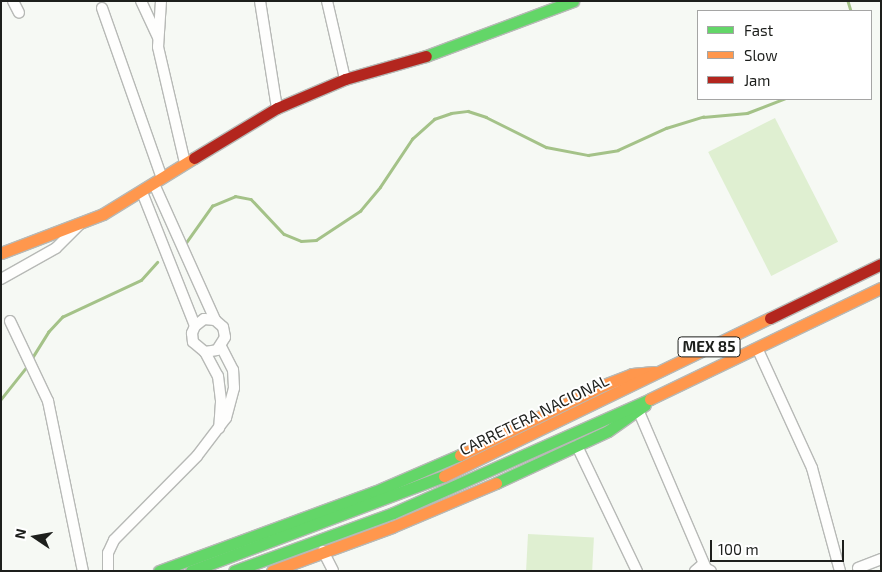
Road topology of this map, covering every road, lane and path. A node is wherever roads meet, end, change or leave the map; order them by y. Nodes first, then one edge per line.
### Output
1 (13, 1) edge
2 (141, 1) edge
3 (161, 1) edge
4 (260, 1) edge
5 (327, 1) edge
6 (573, 1) edge
7 (102, 8) dead end
8 (19, 14) dead end
9 (158, 37) junction
10 (345, 80) junction
11 (276, 108) junction
12 (185, 164) junction
13 (158, 181) junction
14 (142, 192) junction
15 (79, 225) junction
16 (1, 253) edge
17 (881, 264) edge
18 (1, 279) edge
19 (881, 288) edge
20 (10, 320) dead end
21 (216, 320) junction
22 (195, 326) junction
23 (221, 346) junction
24 (758, 350) junction
25 (205, 352) junction
26 (658, 371) junction
27 (652, 398) junction
28 (639, 412) junction
29 (218, 428) junction
30 (576, 446) junction
31 (323, 551) junction
32 (881, 559) edge
33 (708, 568) edge
34 (858, 568) dead end
35 (83, 571) edge
36 (108, 571) edge
37 (159, 571) edge
38 (191, 571) edge
39 (234, 571) edge
40 (272, 571) edge
41 (333, 571) edge
42 (636, 571) edge
43 (695, 571) edge
44 (840, 571) edge

1 - 8 street
2 - 9 street
3 - 9 street
4 - 11 street
5 - 10 street
6 - 10 main road
7 - 13 street
9 - 12 street
10 - 11 main road
11 - 12 main road
12 - 13 main road
13 - 14 main road
13 - 21 street
14 - 15 main road
14 - 22 street
15 - 16 main road
15 - 18 street
17 - 26 main road, CARRETERA NACIONAL / MEX 85
19 - 24 main road, CARRETERA NACIONAL / MEX 85
20 - 35 street
21 - 22 street
21 - 23 street
22 - 25 street
23 - 25 street
23 - 29 street
24 - 27 main road, CARRETERA NACIONAL / MEX 85
24 - 44 street
25 - 29 street
26 - 37 main road, MEX 85
26 - 38 main road, CARRETERA NACIONAL / MEX 85
27 - 28 main road, MEX 85
27 - 39 main road, CARRETERA NACIONAL / MEX 85
28 - 30 main road, MEX 85
28 - 33 street
29 - 36 street
30 - 31 main road, MEX 85
30 - 42 street
31 - 40 main road, MEX 85
31 - 41 street
32 - 34 street
33 - 43 street

